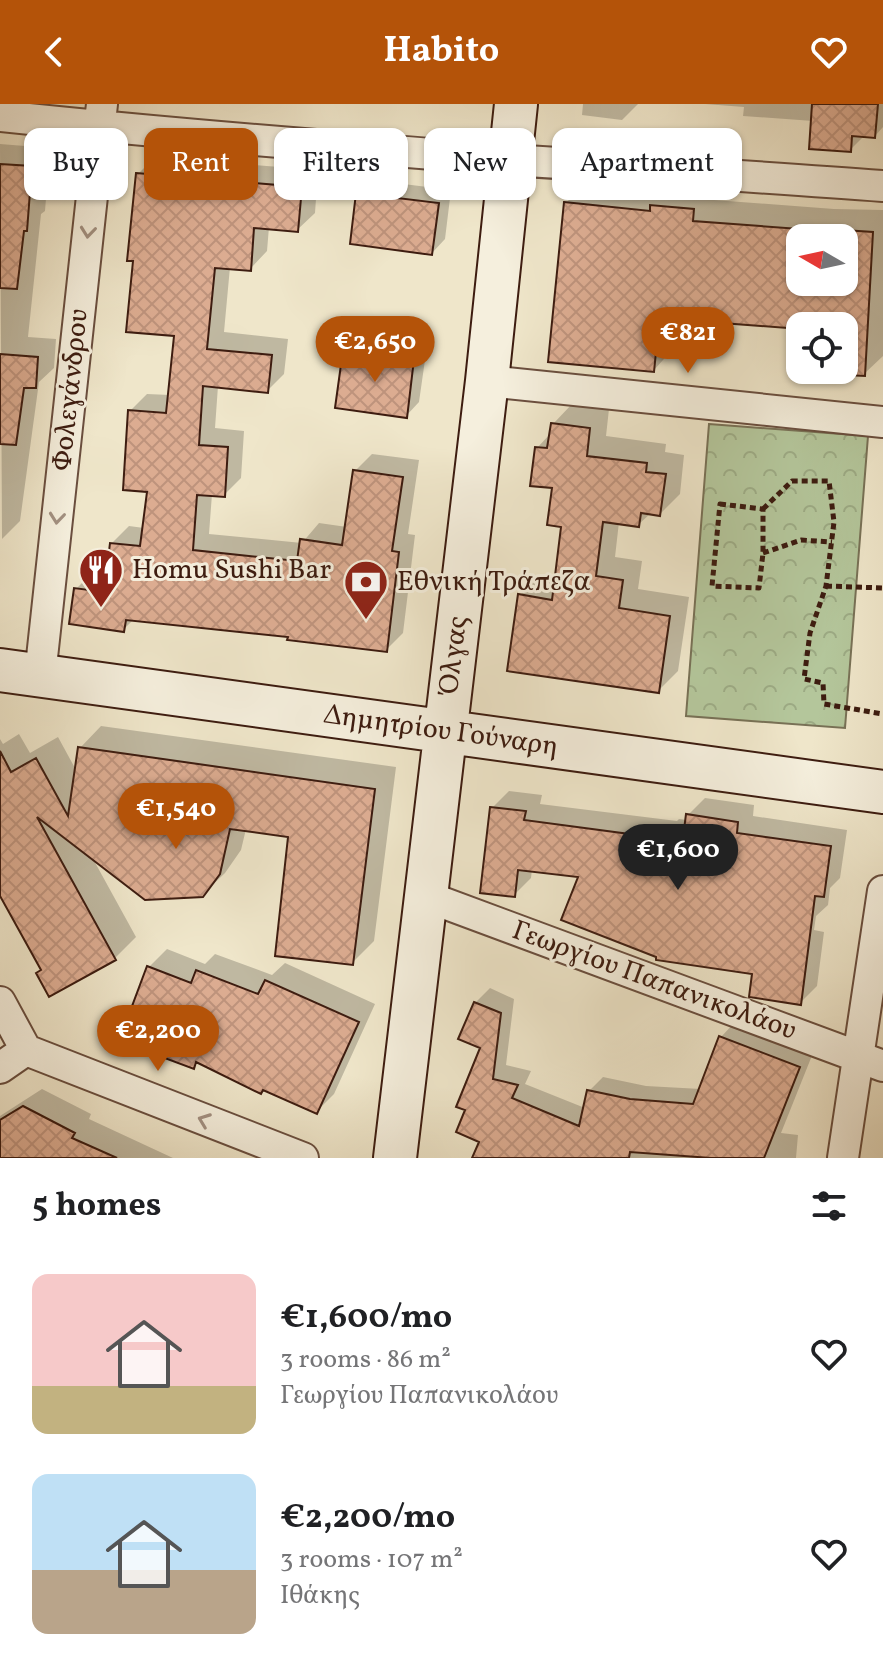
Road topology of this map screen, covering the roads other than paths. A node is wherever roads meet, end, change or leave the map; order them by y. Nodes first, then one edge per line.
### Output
1 (516, 104) edge
2 (101, 115) edge
3 (0, 116) edge
4 (513, 128) edge
5 (424, 151) edge
6 (536, 162) edge
7 (883, 186) edge
8 (505, 200) edge
9 (487, 381) junction
10 (883, 422) edge
11 (20, 673) edge
12 (444, 732) junction
13 (883, 792) edge
14 (883, 891) edge
15 (425, 896) junction
16 (878, 944) edge
17 (0, 1002) edge
18 (26, 1050) junction
19 (870, 1062) edge
20 (0, 1068) edge
21 (303, 1158) edge
22 (395, 1158) edge
23 (843, 1158) edge

1 - 4 main road, Όλγας
2 - 3 street
2 - 5 street
2 -> 11 street, Φολεγάνδρου
6 - 7 street
8 - 9 main road, Όλγας
9 - 10 street
9 - 12 main road, Όλγας
11 - 12 main road, Δημητρίου Γούναρη
12 - 13 main road, Δημητρίου Γούναρη
12 - 15 main road, Όλγας
14 - 16 street
15 - 19 street, Γεωργίου Παπανικολάου
15 - 22 main road, Όλγας
16 - 19 street
17 - 18 street
18 - 20 street
21 -> 18 street
19 - 23 street

